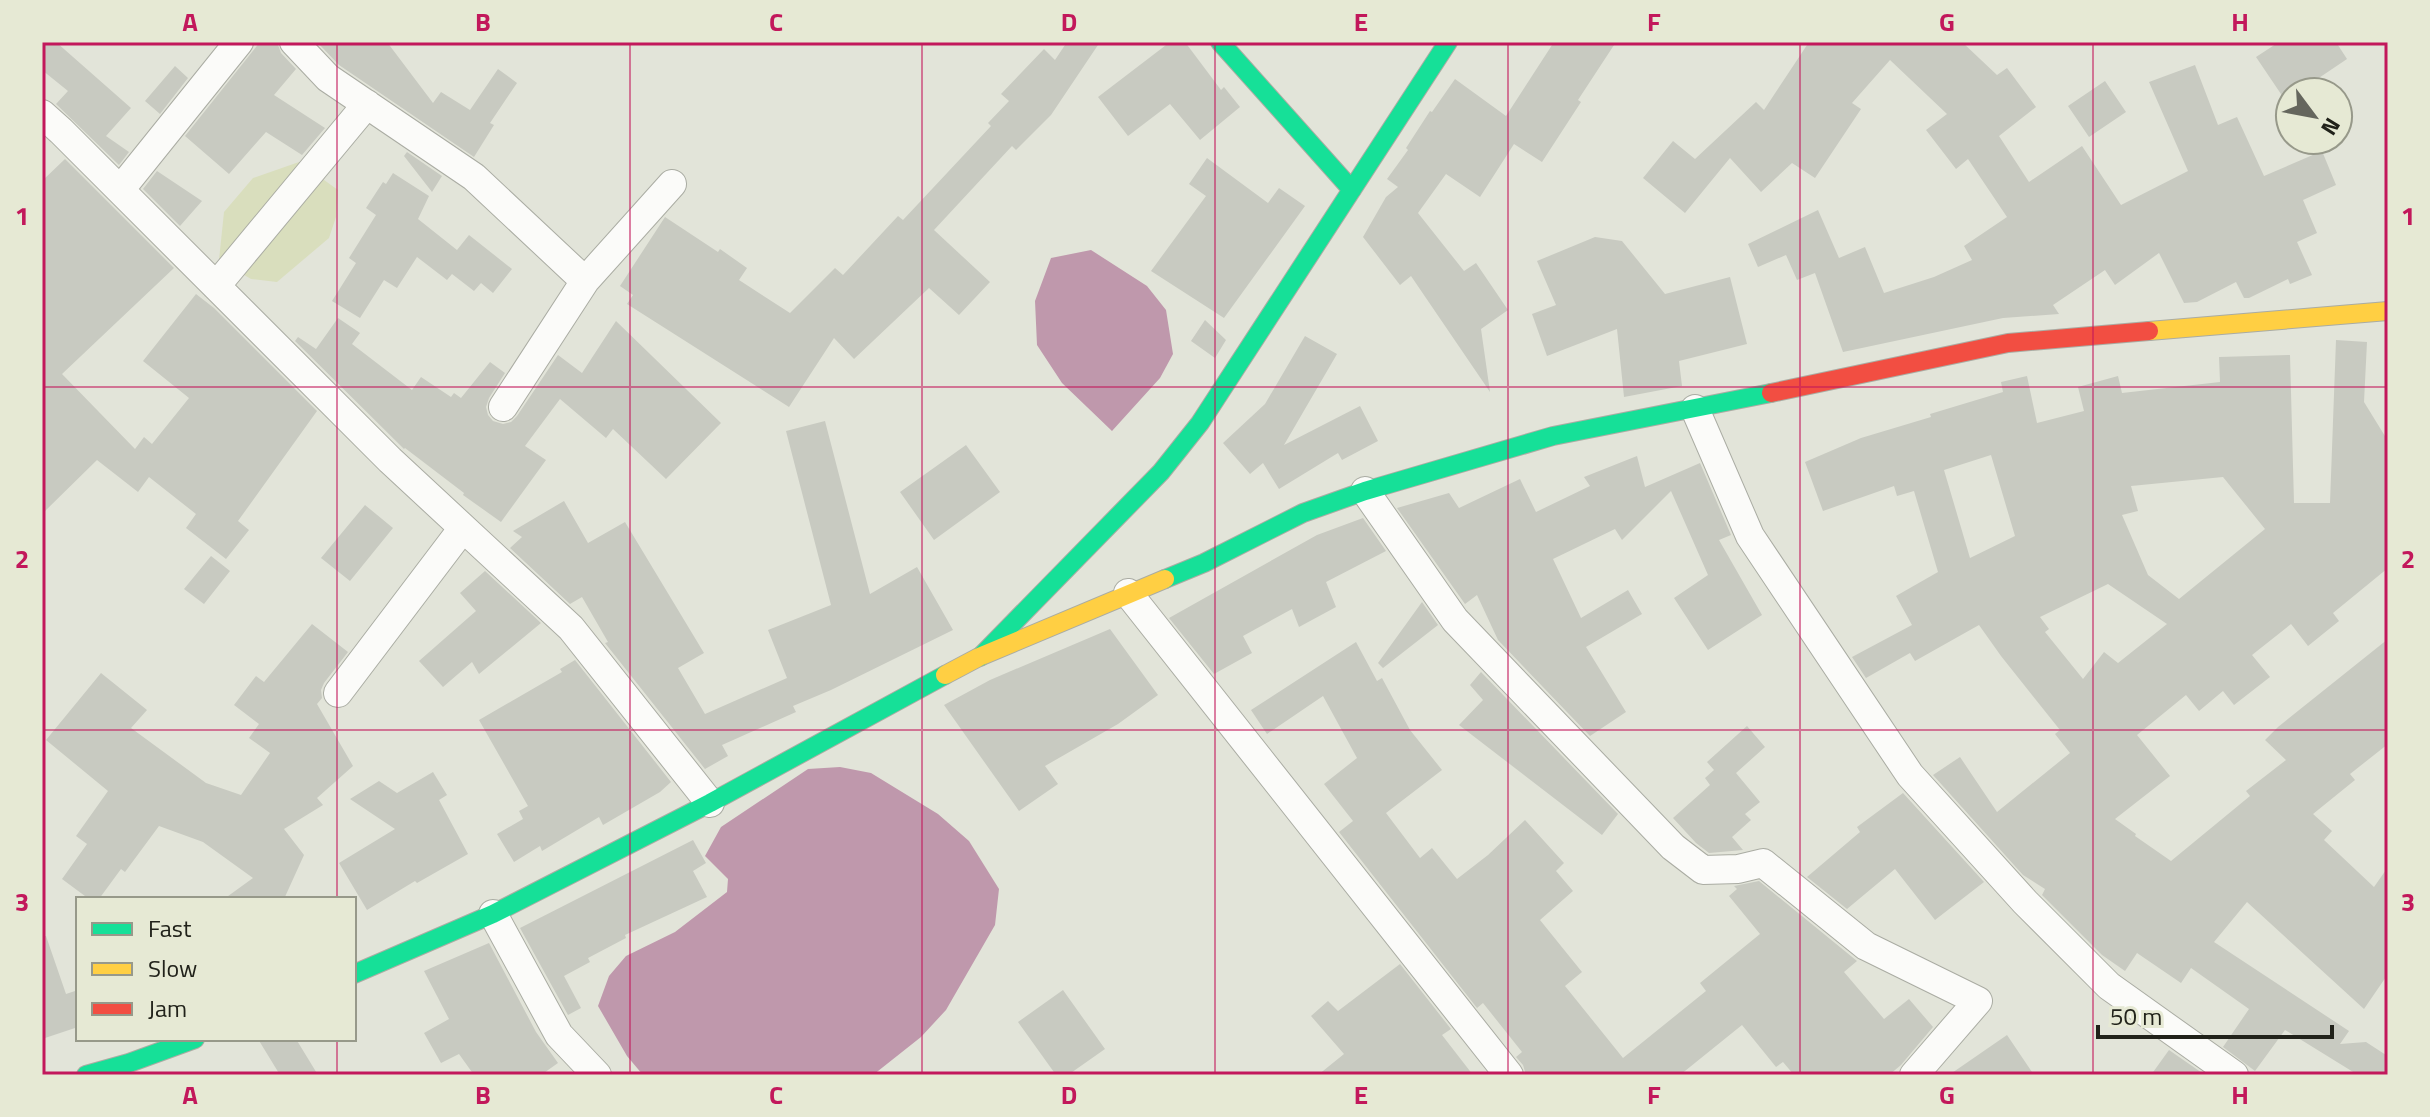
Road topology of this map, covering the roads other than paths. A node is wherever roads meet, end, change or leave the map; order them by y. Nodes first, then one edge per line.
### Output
1 (239, 42) edge
2 (294, 42) edge
3 (1220, 42) edge
4 (1448, 42) edge
5 (367, 104) junction
6 (42, 114) edge
7 (672, 184) dead end
8 (120, 190) junction
9 (1352, 190) junction
10 (585, 281) junction
11 (216, 286) junction
12 (2374, 312) edge
13 (2388, 338) edge
14 (503, 407) dead end
15 (1695, 409) junction
16 (1365, 491) junction
17 (463, 528) junction
18 (1128, 593) junction
19 (979, 657) junction
20 (338, 693) dead end
21 (710, 803) junction
22 (493, 914) junction
23 (356, 973) edge
24 (190, 1041) edge
25 (86, 1075) edge
26 (597, 1075) edge
27 (1509, 1075) edge
28 (1914, 1075) edge
29 (2234, 1075) edge

1 - 8 street
2 - 5 street
3 - 9 main road
4 - 9 main road
5 - 10 street
5 - 11 street
6 - 8 street
7 - 10 street
8 - 11 street
9 - 19 main road
10 - 14 street
11 - 17 street
12 - 13 street
12 - 15 main road
15 - 16 main road
15 - 29 street
16 - 18 main road
16 - 28 street
17 - 20 street
17 - 21 street
18 - 19 main road
18 - 27 street
19 - 21 main road
21 - 22 main road
22 - 23 main road
22 - 26 street
24 - 25 main road

